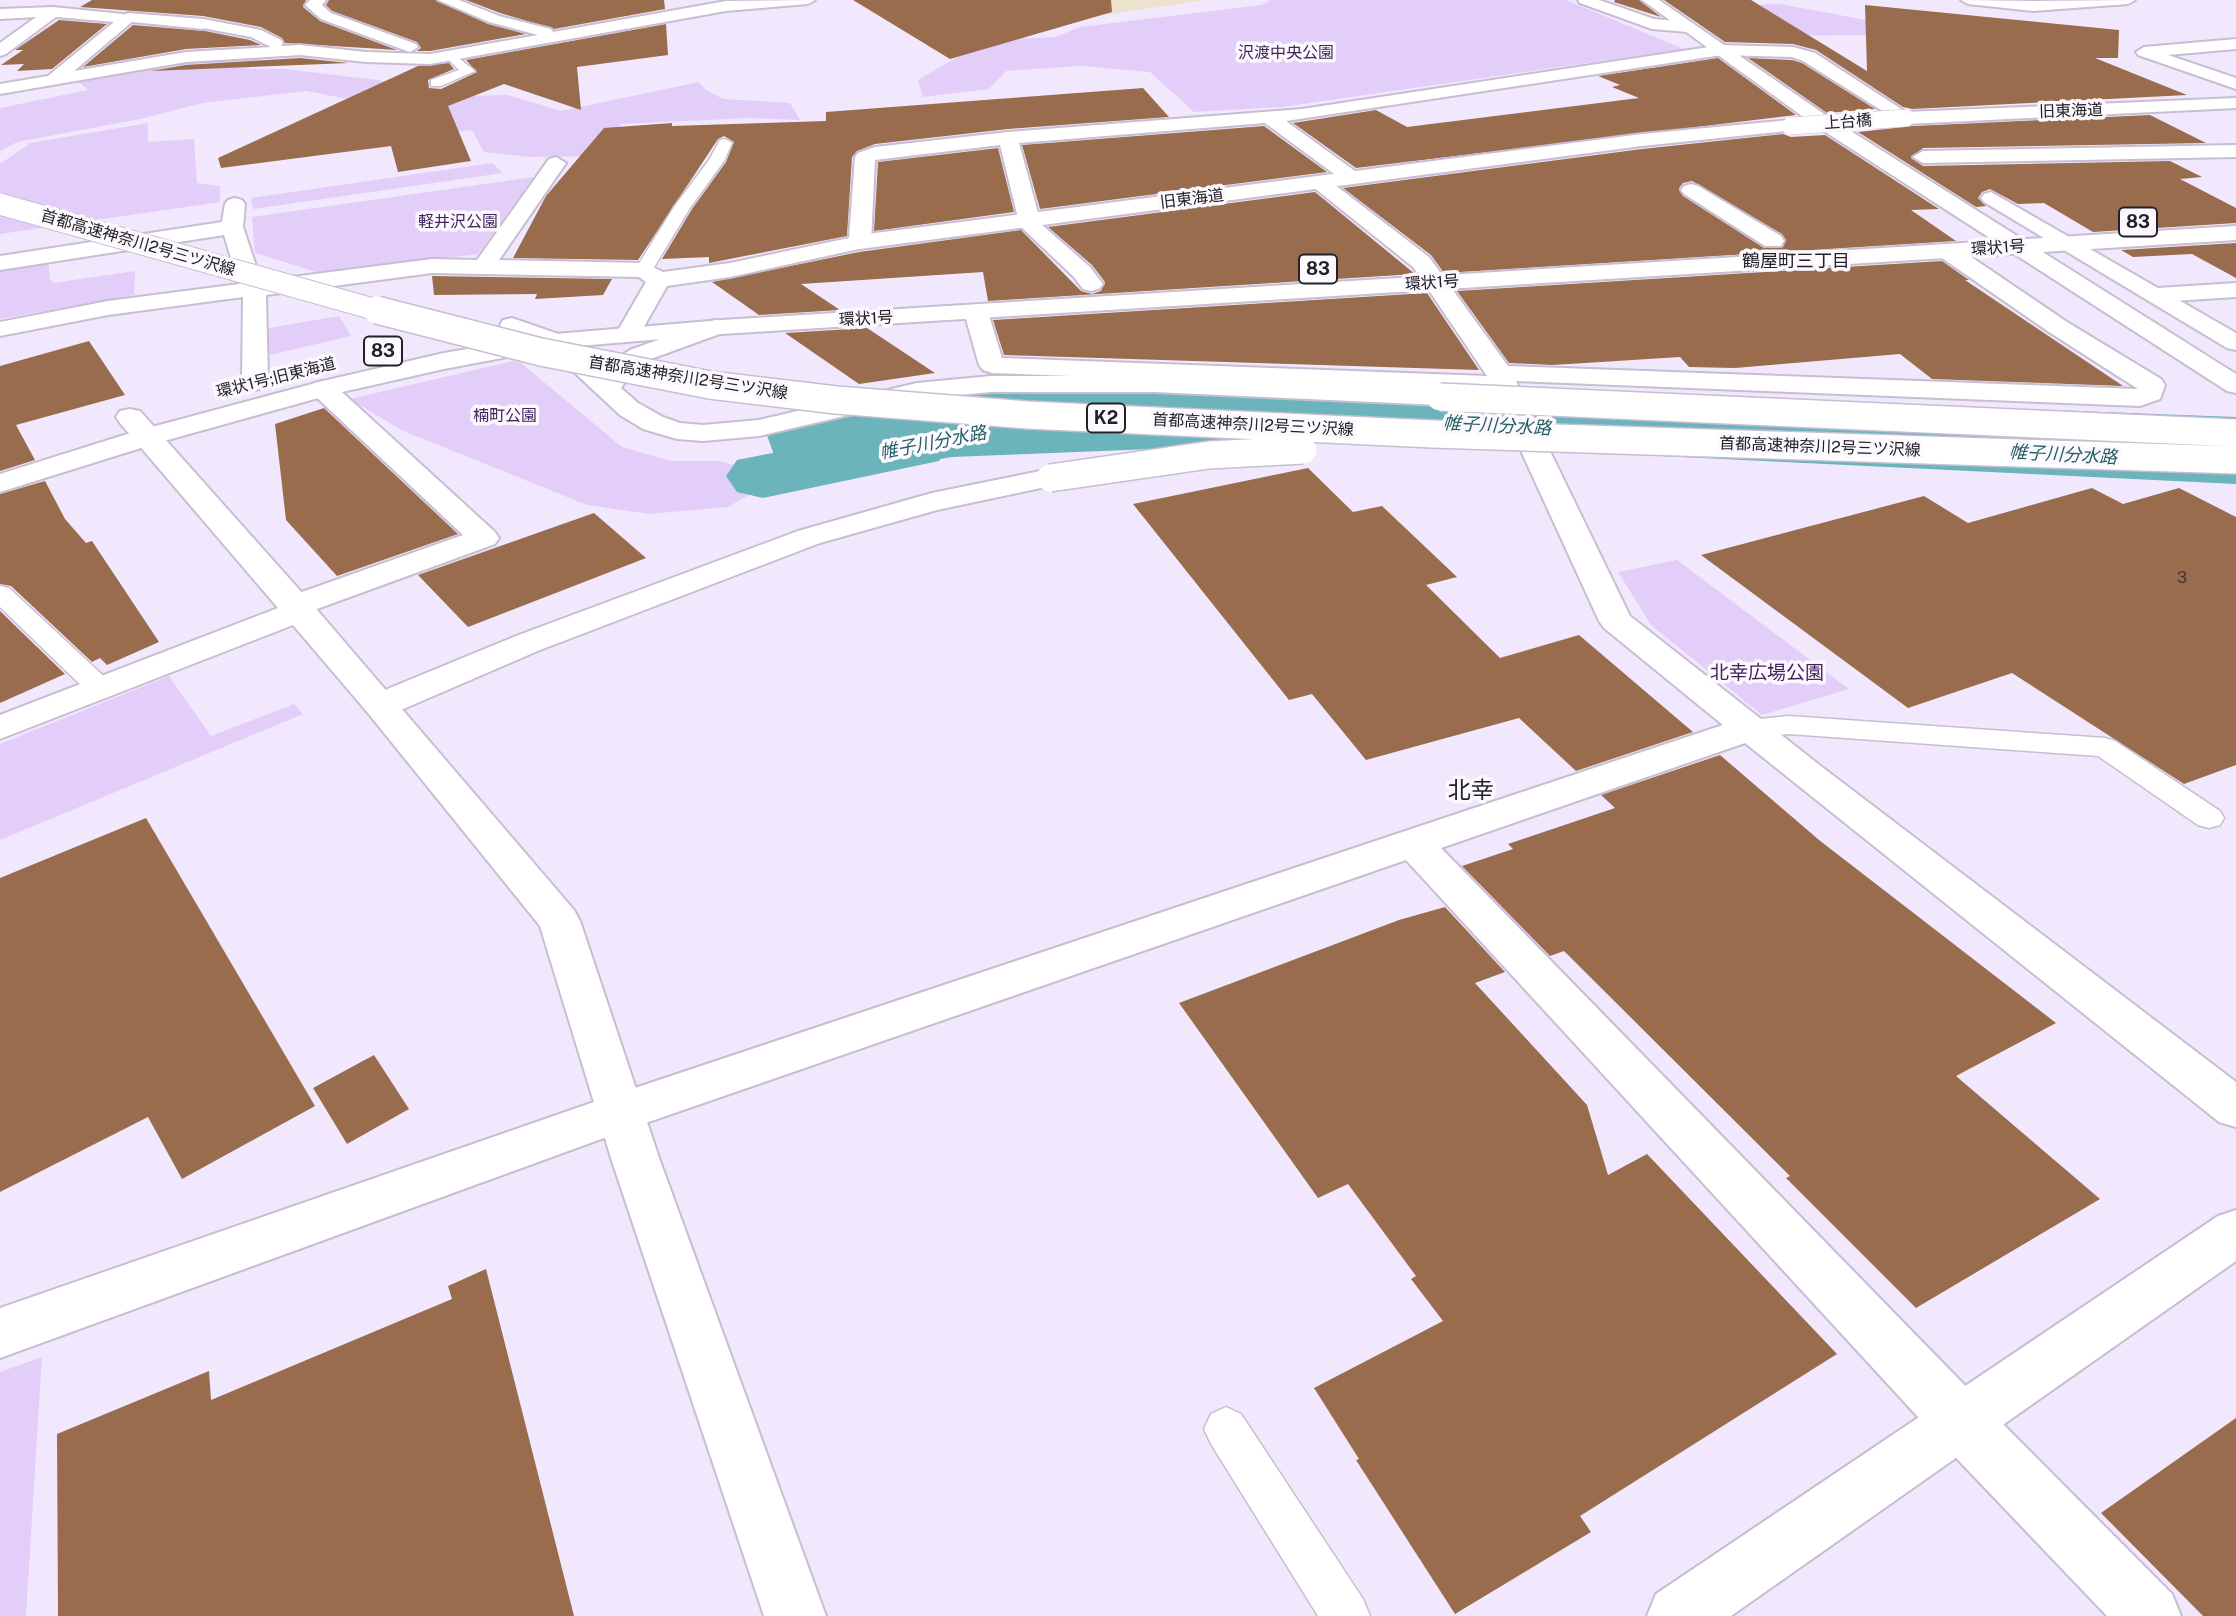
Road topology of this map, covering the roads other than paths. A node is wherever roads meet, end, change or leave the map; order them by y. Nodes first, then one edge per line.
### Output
1 (319, 0) edge
2 (445, 0) edge
3 (643, 0) edge
4 (807, 0) edge
5 (1584, 0) edge
6 (1649, 0) edge
7 (1968, 0) edge
8 (2128, 0) edge
9 (50, 6) edge
10 (227, 13) dead end
11 (0, 14) edge
12 (128, 18) junction
13 (648, 20) junction
14 (203, 24) junction
15 (1688, 27) junction
16 (1732, 34) dead end
17 (561, 35) junction
18 (2236, 44) edge
19 (300, 50) junction
20 (1722, 50) junction
21 (1756, 50) junction
22 (0, 51) edge
23 (444, 57) junction
24 (1785, 69) dead end
25 (52, 80) junction
26 (436, 83) dead end
27 (2236, 84) edge
28 (0, 89) edge
29 (2236, 103) edge
30 (1843, 108) dead end
31 (1268, 116) junction
32 (1906, 118) junction
33 (1790, 126) joint
34 (1889, 136) dead end
35 (1008, 138) junction
36 (725, 143) dead end
37 (2236, 151) edge
38 (556, 163) dead end
39 (1947, 172) dead end
40 (1352, 178) junction
41 (1319, 182) junction
42 (1970, 186) dead end
43 (1691, 190) dead end
44 (0, 195) edge
45 (0, 204) edge
46 (235, 204) dead end
47 (2236, 216) edge
48 (1028, 220) junction
49 (232, 227) junction
50 (2040, 228) junction
51 (1995, 229) junction
52 (2236, 233) edge
53 (1773, 241) junction
54 (860, 242) junction
55 (2068, 243) junction
56 (2019, 246) junction
57 (1947, 251) junction
58 (1421, 262) junction
59 (0, 263) edge
60 (483, 267) junction
61 (651, 275) junction
62 (1437, 283) junction
63 (1091, 284) junction
64 (253, 290) junction
65 (2235, 291) edge
66 (2158, 295) junction
67 (976, 312) junction
68 (634, 323) junction
69 (512, 326) junction
70 (716, 327) junction
71 (0, 329) edge
72 (555, 341) junction
73 (2236, 343) edge
74 (1503, 383) junction
75 (2236, 385) edge
76 (608, 388) junction
77 (323, 389) junction
78 (145, 421) junction
79 (2236, 433) edge
80 (2236, 445) edge
81 (0, 457) edge
82 (2236, 460) edge
83 (2236, 476) edge
84 (0, 483) edge
85 (0, 593) edge
86 (297, 608) junction
87 (101, 689) junction
88 (381, 705) junction
89 (0, 728) edge
90 (1749, 729) junction
91 (2209, 818) dead end
92 (1414, 844) junction
93 (2236, 1108) edge
94 (620, 1112) junction
95 (2236, 1232) edge
96 (0, 1333) edge
97 (1961, 1422) junction
98 (1226, 1429) dead end
99 (795, 1616) edge
100 (1346, 1616) edge
101 (1678, 1616) edge
102 (2150, 1616) edge

1 - 23 main road
2 - 17 main road
3 - 13 main road
4 - 13 main road
5 - 15 main road
6 - 15 main road
7 - 8 main road
9 - 11 main road
9 - 12 main road
9 - 22 main road
10 - 14 main road
12 - 14 main road
12 - 25 main road
13 - 17 main road
14 - 19 main road
15 - 20 main road
16 - 21 main road
17 - 23 main road
18 - 27 main road
19 - 23 main road
19 - 25 main road
20 - 21 main road
20 - 31 main road
20 - 51 main road
21 - 24 main road
21 - 32 main road
23 - 26 lane
25 - 28 main road
29 - 32 main road, 旧東海道
30 - 34 main road
31 - 35 main road
31 - 40 main road
32 - 33 main road, 上台橋, bridge
33 - 40 main road, 旧東海道
35 - 48 main road
35 - 54 main road
36 - 61 lane
37 - 39 main road
38 - 60 main road
40 - 41 main road, 旧東海道
41 - 48 main road, 旧東海道
41 - 58 main road
42 - 50 main road
43 - 53 main road
44 - 80 main road, 首都高速神奈川2号三ツ沢線 / K2
45 - 82 main road, 首都高速神奈川2号三ツ沢線 / K2, bridge
46 - 49 main road
47 - 50 main road, 環状1号 / 83
48 - 54 main road, 旧東海道
48 - 63 main road
49 - 59 main road
49 - 64 main road
50 - 51 main road, 環状1号 / 83
50 - 55 main road
51 - 53 main road, 環状1号 / 83
51 - 56 main road
52 - 55 main road, 環状1号 / 83
53 - 58 main road, 環状1号 / 83
54 - 61 main road, 旧東海道
55 - 56 main road, 環状1号 / 83
55 - 66 main road
56 - 57 main road, 環状1号 / 83
56 - 75 main road
57 - 62 main road, 環状1号 / 83
57 - 74 main road
58 - 62 main road
58 - 63 main road, 環状1号 / 83
60 - 61 main road, 旧東海道
60 - 64 main road, 旧東海道
61 - 68 main road
62 - 67 main road, 環状1号 / 83
62 - 74 main road
63 - 68 main road, 環状1号 / 83
64 - 69 main road, 環状1号;旧東海道 / 83
64 - 71 main road, 旧東海道
65 - 66 main road
66 - 73 main road
67 - 70 main road, 環状1号 / 83
67 - 74 main road
68 - 69 main road, 環状1号;旧東海道 / 83
68 - 70 main road, 環状1号 / 83
68 - 72 main road, 環状1号;旧東海道 / 83
69 - 72 main road
70 - 76 main road
72 - 76 main road
72 - 77 main road, 環状1号;旧東海道 / 83
74 - 90 main road, bridge
76 - 79 main road, bridge
77 - 78 main road, 環状1号;旧東海道 / 83
77 - 86 main road
78 - 81 main road, 環状1号;旧東海道 / 83
78 - 84 main road, 環状1号;旧東海道 / 83
78 - 86 main road
83 - 88 main road, bridge
85 - 87 lane
86 - 87 main road
86 - 88 main road
87 - 89 main road
88 - 94 main road
90 - 91 lane
90 - 92 main road
90 - 93 main road
92 - 94 main road
92 - 97 main road
94 - 96 main road
94 - 99 main road
95 - 97 main road
97 - 101 main road
97 - 102 main road
98 - 100 lane

